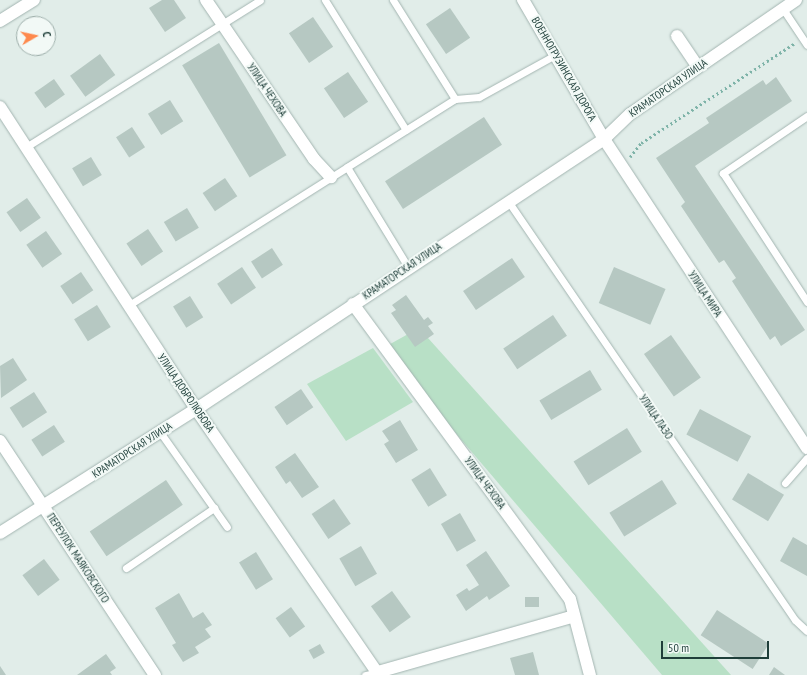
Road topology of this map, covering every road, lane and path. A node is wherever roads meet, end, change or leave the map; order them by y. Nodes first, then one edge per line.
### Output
1 (34, 0) edge
2 (206, 0) edge
3 (260, 0) edge
4 (325, 0) edge
5 (393, 0) edge
6 (523, 0) edge
7 (796, 0) edge
8 (783, 9) junction
9 (0, 20) edge
10 (222, 24) junction
11 (678, 36) dead end
12 (802, 38) junction
13 (807, 45) edge
14 (555, 55) junction
15 (698, 67) junction
16 (455, 99) junction
17 (0, 107) edge
18 (807, 116) edge
19 (406, 130) junction
20 (604, 139) junction
21 (26, 147) junction
22 (347, 167) junction
23 (622, 167) junction
24 (331, 177) junction
25 (508, 201) junction
26 (408, 267) junction
27 (807, 302) edge
28 (354, 304) junction
29 (129, 305) junction
30 (196, 409) junction
31 (160, 432) junction
32 (0, 441) edge
33 (807, 448) edge
34 (807, 458) edge
35 (785, 483) dead end
36 (44, 507) junction
37 (214, 508) junction
38 (227, 528) dead end
39 (0, 532) edge
40 (126, 568) dead end
41 (574, 616) junction
42 (807, 631) edge
43 (379, 673) edge
44 (155, 675) edge
45 (365, 675) edge
46 (590, 675) edge

1 - 9 street
2 - 10 street, УЛИЦА ЧЕХОВА
3 - 10 lane
4 - 19 lane
5 - 16 lane
6 - 14 street, ВОЕННОГРУЗИНСКАЯ ДОРОГА
7 - 8 street, КРАМАТОРСКАЯ УЛИЦА
8 - 12 lane
8 - 15 street, КРАМАТОРСКАЯ УЛИЦА
10 - 21 lane
10 - 24 street, УЛИЦА ЧЕХОВА
11 - 15 street
12 - 13 lane
12 - 23 path
14 - 16 lane
14 - 20 street, ВОЕННОГРУЗИНСКАЯ ДОРОГА
15 - 20 street, КРАМАТОРСКАЯ УЛИЦА
16 - 19 lane
17 - 21 street, УЛИЦА ДОБРОЛЮБОВА
18 - 27 lane
19 - 22 lane
20 - 23 street, УЛИЦА МИРА
20 - 25 street, КРАМАТОРСКАЯ УЛИЦА
21 - 29 street, УЛИЦА ДОБРОЛЮБОВА
22 - 24 lane
22 - 26 lane
23 - 33 street, УЛИЦА МИРА
24 - 29 lane
25 - 26 street, КРАМАТОРСКАЯ УЛИЦА
25 - 42 lane, УЛИЦА ЛАЗО
26 - 28 street, КРАМАТОРСКАЯ УЛИЦА
28 - 30 street, КРАМАТОРСКАЯ УЛИЦА
28 - 41 street, УЛИЦА ЧЕХОВА
29 - 30 street, УЛИЦА ДОБРОЛЮБОВА
30 - 31 street, КРАМАТОРСКАЯ УЛИЦА
30 - 43 street, УЛИЦА ДОБРОЛЮБОВА
31 - 36 street, КРАМАТОРСКАЯ УЛИЦА
31 - 37 lane
32 - 36 street, ПЕРЕУЛОК МАЯКОВСКОГО
34 - 35 lane
36 - 39 street, КРАМАТОРСКАЯ УЛИЦА
36 - 44 street, ПЕРЕУЛОК МАЯКОВСКОГО
37 - 38 lane
37 - 40 lane
41 - 43 street
41 - 46 street, УЛИЦА ЧЕХОВА
43 - 45 lane

